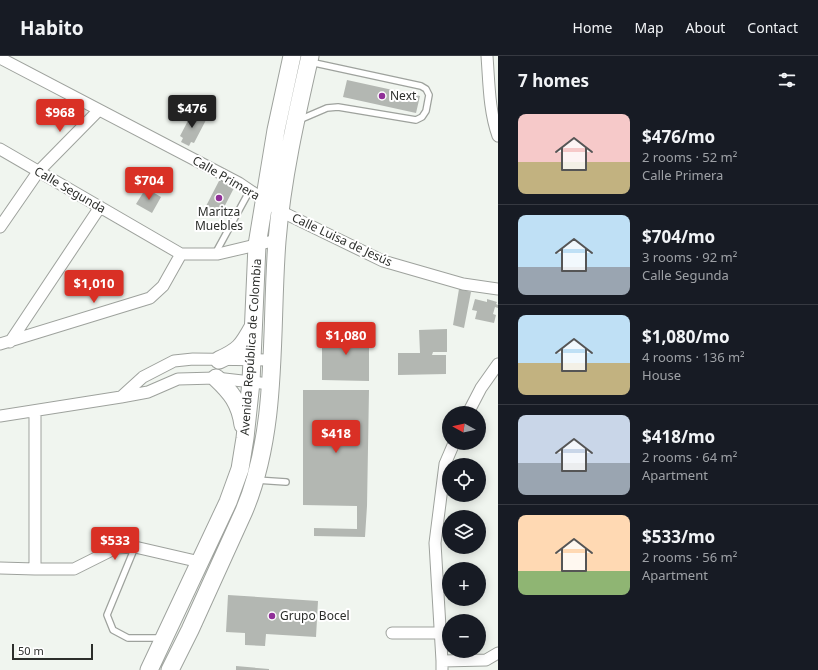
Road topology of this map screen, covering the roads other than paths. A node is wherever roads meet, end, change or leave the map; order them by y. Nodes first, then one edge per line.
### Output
1 (292, 56) edge
2 (487, 56) edge
3 (0, 58) edge
4 (309, 59) edge
5 (494, 97) edge
6 (282, 100) junction
7 (299, 103) junction
8 (99, 110) junction
9 (295, 121) junction
10 (498, 136) edge
11 (0, 149) edge
12 (38, 172) junction
13 (250, 190) junction
14 (264, 199) junction
15 (100, 207) junction
16 (280, 211) junction
17 (0, 227) edge
18 (277, 240) junction
19 (257, 245) junction
20 (181, 254) junction
21 (215, 254) junction
22 (498, 289) edge
23 (254, 326) junction
24 (5, 343) edge
25 (219, 360) junction
26 (252, 360) junction
27 (271, 360) junction
28 (174, 361) junction
29 (498, 364) edge
30 (216, 378) junction
31 (178, 379) junction
32 (251, 382) junction
33 (270, 384) junction
34 (121, 397) junction
35 (472, 406) edge
36 (35, 411) junction
37 (0, 416) edge
38 (245, 438) junction
39 (451, 450) edge
40 (256, 480) junction
41 (286, 482) dead end
42 (135, 547) junction
43 (200, 562) junction
44 (0, 568) edge
45 (34, 569) junction
46 (392, 633) dead end
47 (441, 634) junction
48 (164, 639) junction
49 (182, 646) junction
50 (498, 654) edge
51 (442, 666) edge
52 (149, 670) edge
53 (170, 670) edge

1 - 6 main road, Avenida República de Colombia
2 - 5 street
3 - 8 street, Calle Primera
4 - 7 main road, Avenida República de Colombia
4 - 9 lane
5 - 10 street
6 - 7 main road
6 - 14 main road, Avenida República de Colombia
7 - 9 main road, Avenida República de Colombia
8 - 12 street
8 - 13 street, Calle Primera
9 - 16 main road, Avenida República de Colombia
11 - 12 street, Calle Segunda
12 - 15 street, Calle Segunda
12 - 17 street
13 - 14 street, Calle Primera
13 - 21 lane
14 - 16 street, Calle Primera
14 - 19 main road, Avenida República de Colombia
15 - 20 street, Calle Segunda
15 - 24 street
16 - 18 main road, Avenida República de Colombia
16 - 22 street, Calle Luisa de Jesús
18 - 19 street
18 - 27 main road, Avenida República de Colombia
19 - 21 street
19 - 23 main road, Avenida República de Colombia
20 - 21 street
20 - 24 street
23 - 25 main road
23 - 26 main road, Avenida República de Colombia
25 - 26 street
25 - 28 street
26 - 27 street
26 - 32 main road, Avenida República de Colombia
27 - 33 main road, Avenida República de Colombia
28 - 31 street
28 - 34 street
29 - 35 street
30 - 31 street
30 - 32 street
30 - 38 main road
31 - 34 street
32 - 33 street
32 - 38 main road, Avenida República de Colombia
33 - 40 main road, Avenida República de Colombia
34 - 36 street
36 - 37 street
36 - 45 street
38 - 43 main road, Avenida República de Colombia
39 - 47 street
40 - 41 lane
40 - 49 main road, Avenida República de Colombia
42 - 43 street
42 - 45 street
42 - 48 lane
43 - 48 main road, Avenida República de Colombia
44 - 45 street
46 - 47 street
47 - 51 street
48 - 49 main road
48 - 52 main road, Avenida República de Colombia
49 - 53 main road, Avenida República de Colombia
50 - 51 street

